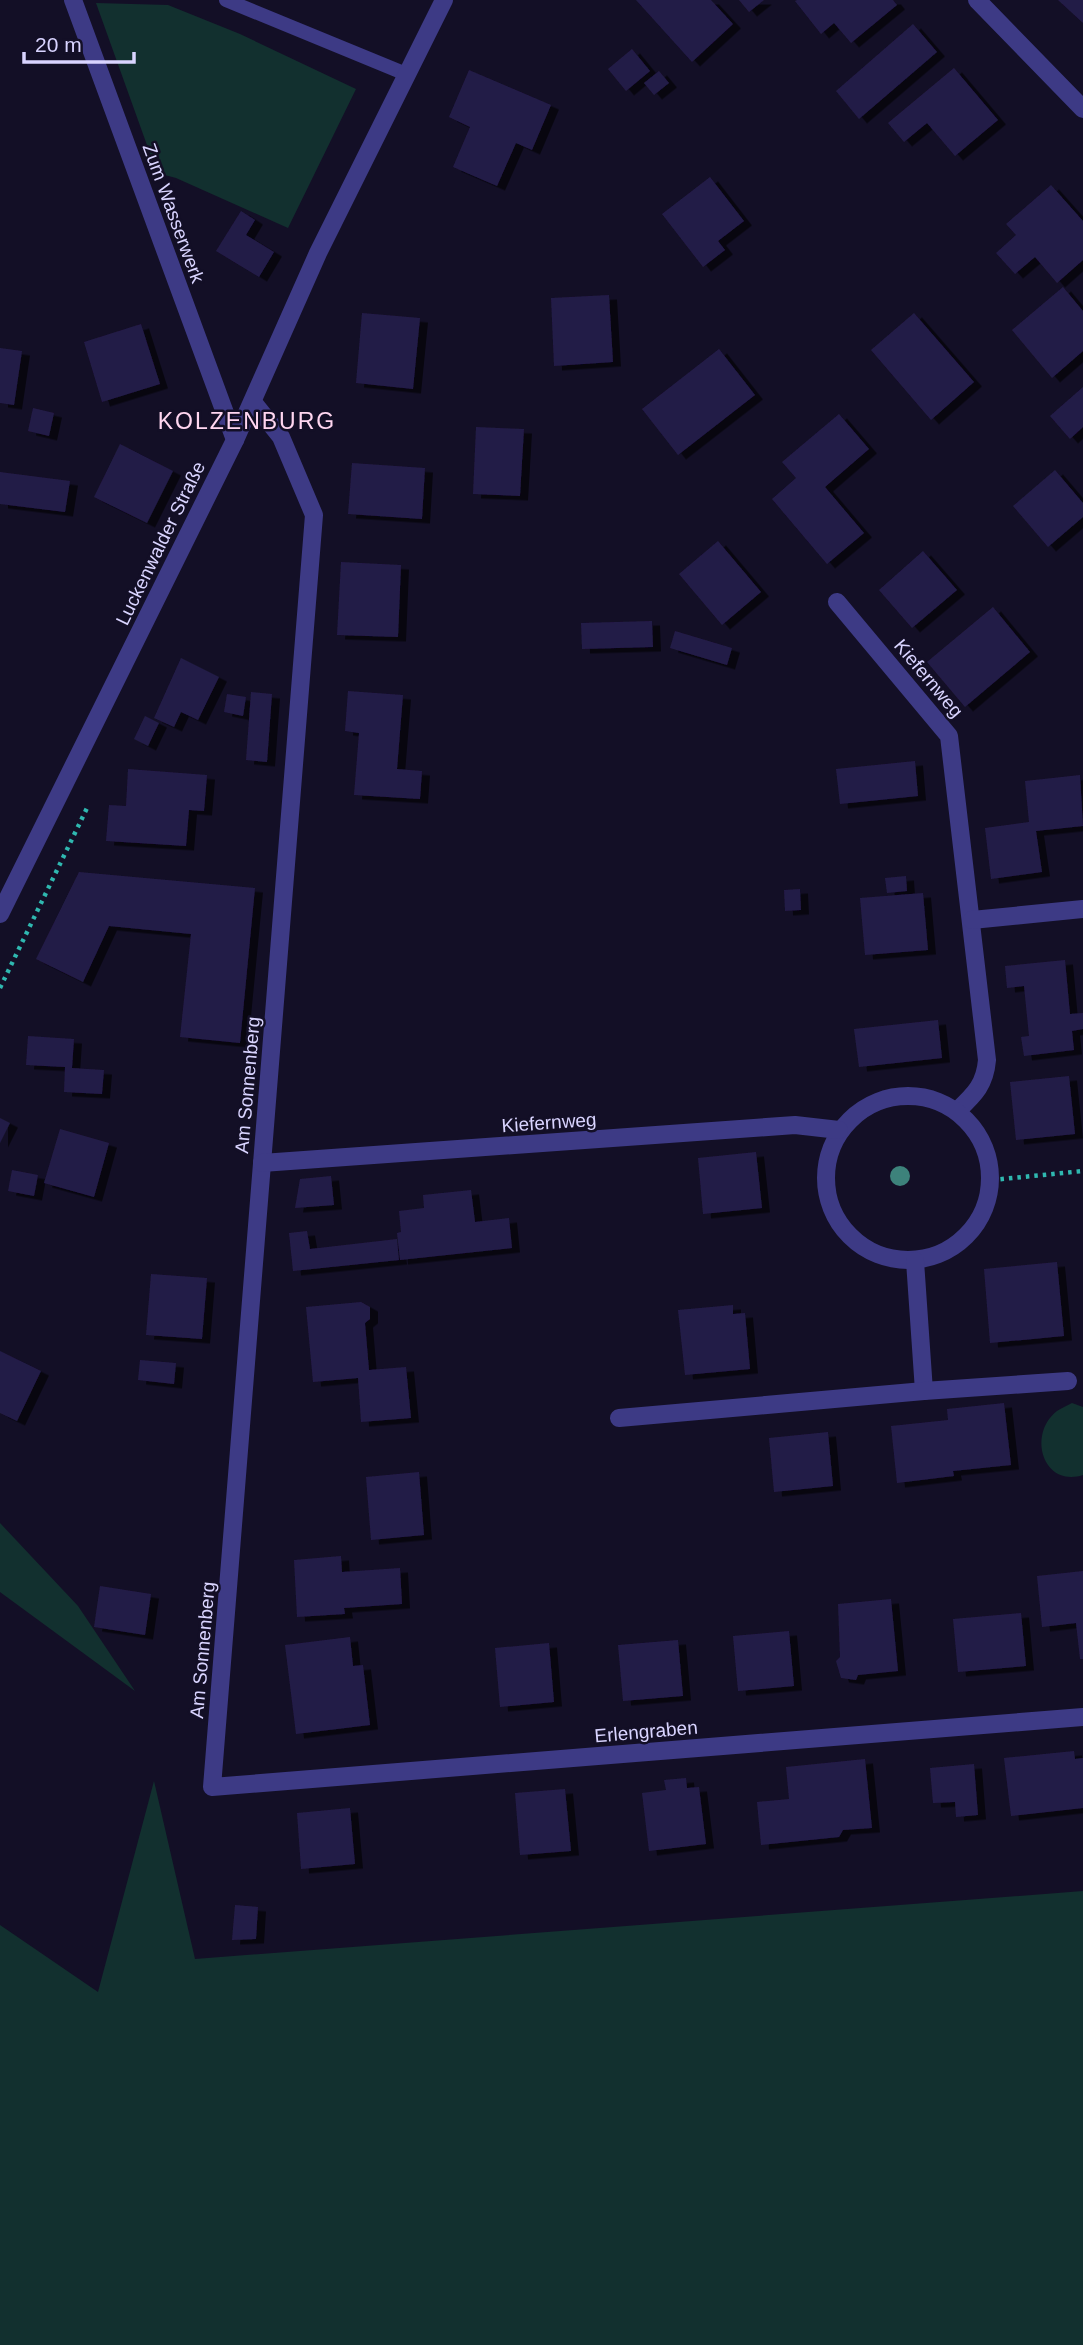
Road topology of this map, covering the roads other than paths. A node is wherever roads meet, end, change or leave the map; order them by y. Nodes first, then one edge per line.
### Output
1 (73, 0) edge
2 (226, 0) edge
3 (444, 0) edge
4 (977, 0) edge
5 (406, 74) junction
6 (1083, 109) edge
7 (253, 402) junction
8 (235, 440) junction
9 (837, 602) dead end
10 (1083, 909) edge
11 (0, 914) edge
12 (972, 920) junction
13 (958, 1110) junction
14 (839, 1130) junction
15 (262, 1163) junction
16 (915, 1261) junction
17 (1068, 1381) dead end
18 (924, 1391) junction
19 (619, 1418) dead end
20 (1083, 1717) edge
21 (212, 1787) joint

1 - 8 street, Zum Wasserwerk
2 - 5 lane
3 - 5 street, Luckenwalder Straße
4 - 6 street
5 - 7 street, Luckenwalder Straße
7 - 8 street, Luckenwalder Straße
7 - 15 street, Am Sonnenberg
8 - 11 street, Luckenwalder Straße
9 - 12 street, Kiefernweg
10 - 12 street
12 - 13 street, Kiefernweg
13 - 14 street
13 - 16 street
14 - 15 street, Kiefernweg
14 - 16 street
15 - 21 street, Am Sonnenberg
16 - 18 street
17 - 18 street
18 - 19 street
20 - 21 street, Erlengraben

